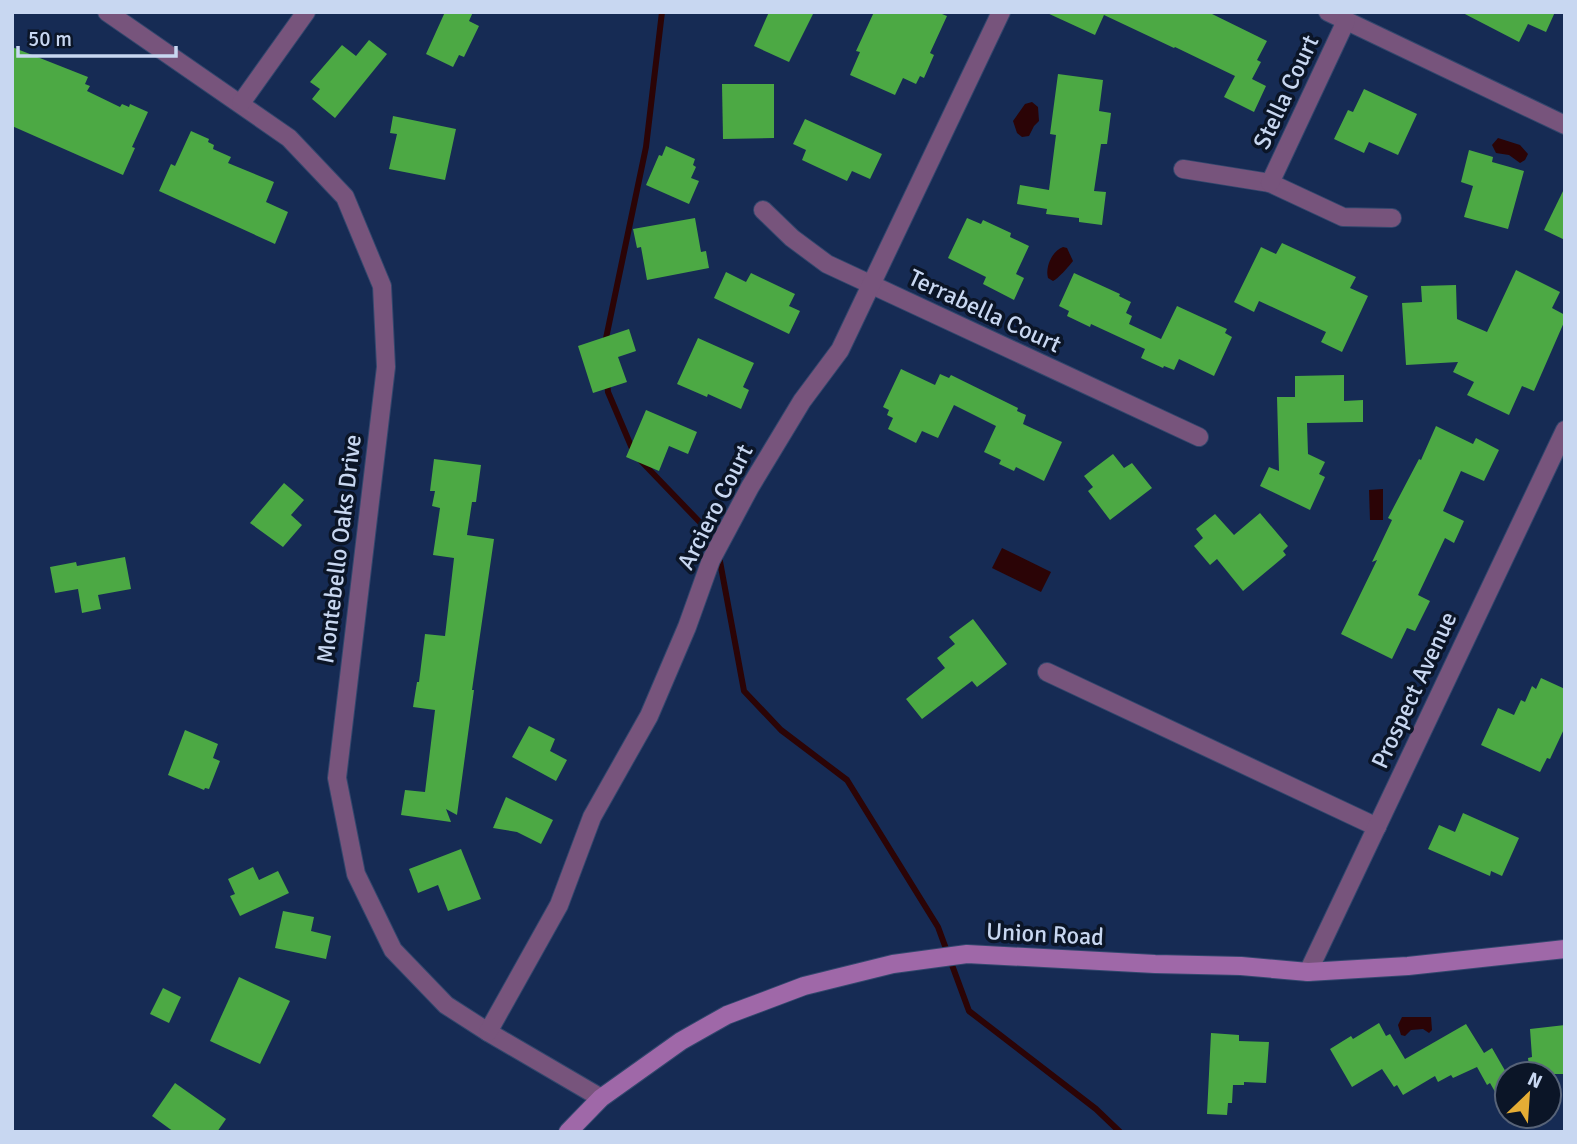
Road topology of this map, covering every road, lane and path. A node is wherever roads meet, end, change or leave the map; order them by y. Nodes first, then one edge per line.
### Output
1 (107, 12) edge
2 (306, 12) edge
3 (1001, 12) edge
4 (1328, 12) edge
5 (1346, 21) junction
6 (241, 103) junction
7 (1565, 125) edge
8 (1183, 169) dead end
9 (1270, 183) junction
10 (763, 210) dead end
11 (1392, 218) dead end
12 (872, 285) junction
13 (1565, 429) edge
14 (1199, 437) dead end
15 (1047, 672) dead end
16 (1377, 827) junction
17 (1565, 949) edge
18 (1308, 972) junction
19 (488, 1032) junction
20 (601, 1098) junction
21 (568, 1132) edge

1 - 6 street, Montebello Oaks Drive
2 - 6 street
3 - 12 street, Arciero Court
4 - 5 street
5 - 7 street
5 - 9 street, Stella Court
6 - 19 street, Montebello Oaks Drive
8 - 9 street, Stella Court
9 - 11 street, Stella Court
10 - 12 street, Terrabella Court
12 - 14 street, Terrabella Court
12 - 19 street, Arciero Court
13 - 16 street, Prospect Avenue
15 - 16 street
16 - 18 street, Prospect Avenue
17 - 18 main road, Union Road
18 - 20 main road, Union Road
19 - 20 street, Montebello Oaks Drive
20 - 21 main road, Union Road

